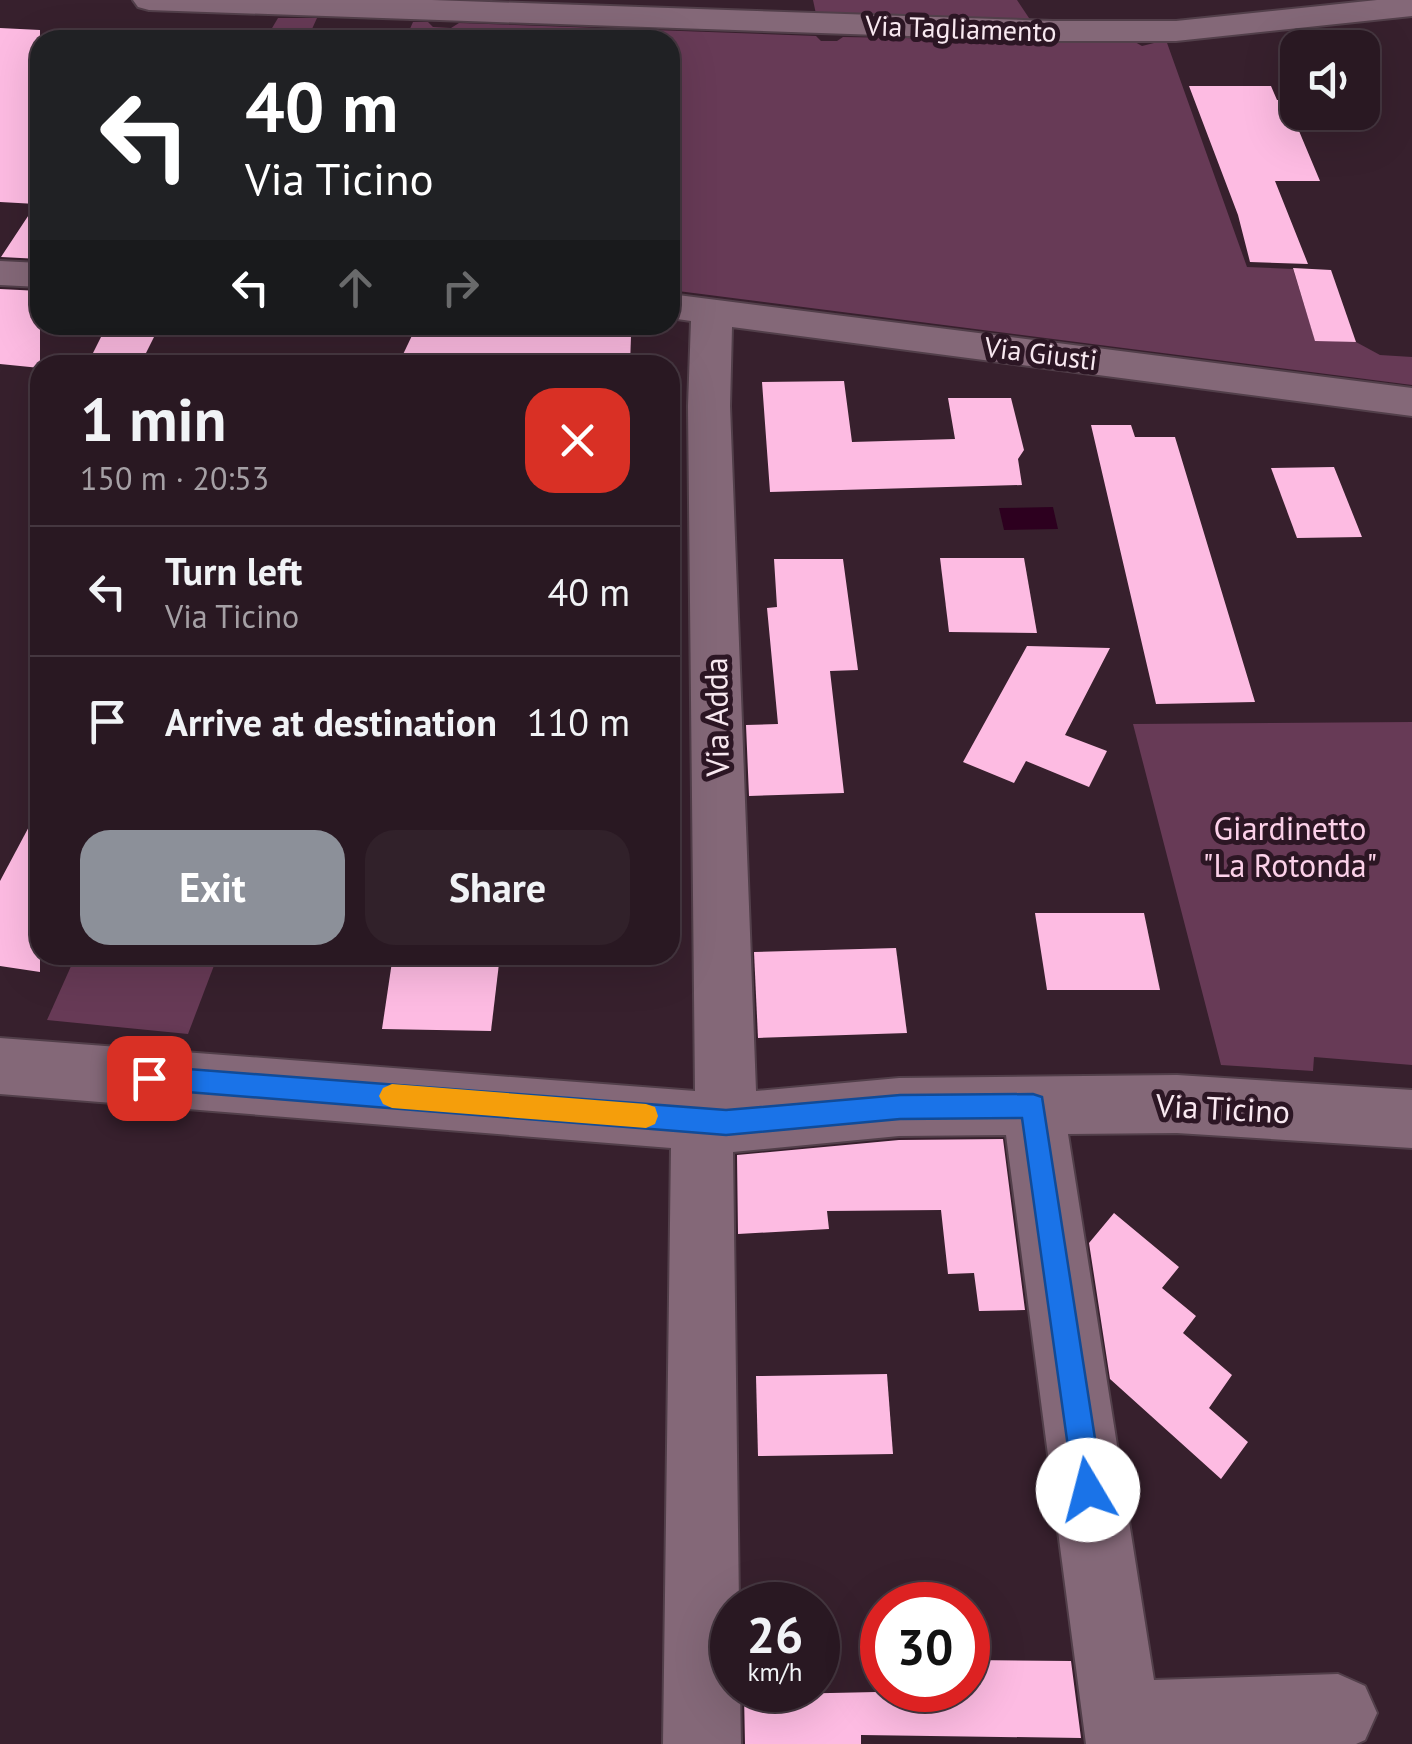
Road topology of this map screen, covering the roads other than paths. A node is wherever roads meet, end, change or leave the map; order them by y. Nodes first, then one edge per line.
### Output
1 (149, 0) edge
2 (1412, 6) edge
3 (1343, 7) edge
4 (0, 273) edge
5 (30, 274) edge
6 (691, 309) edge
7 (1412, 402) edge
8 (0, 1066) edge
9 (1033, 1106) junction
10 (1412, 1119) edge
11 (714, 1122) junction
12 (1338, 1713) dead end
13 (1123, 1732) edge
14 (702, 1744) edge

1 - 3 street, Via Tagliamento
2 - 3 street, Via Tagliamento
4 - 5 street
6 - 7 street, Via Giusti
6 - 11 street, Via Adda
8 - 11 street, Via Ticino
9 - 10 street, Via Ticino
9 - 11 street, Via Ticino
9 - 13 street
11 - 14 street, Via Adda
12 - 13 street

